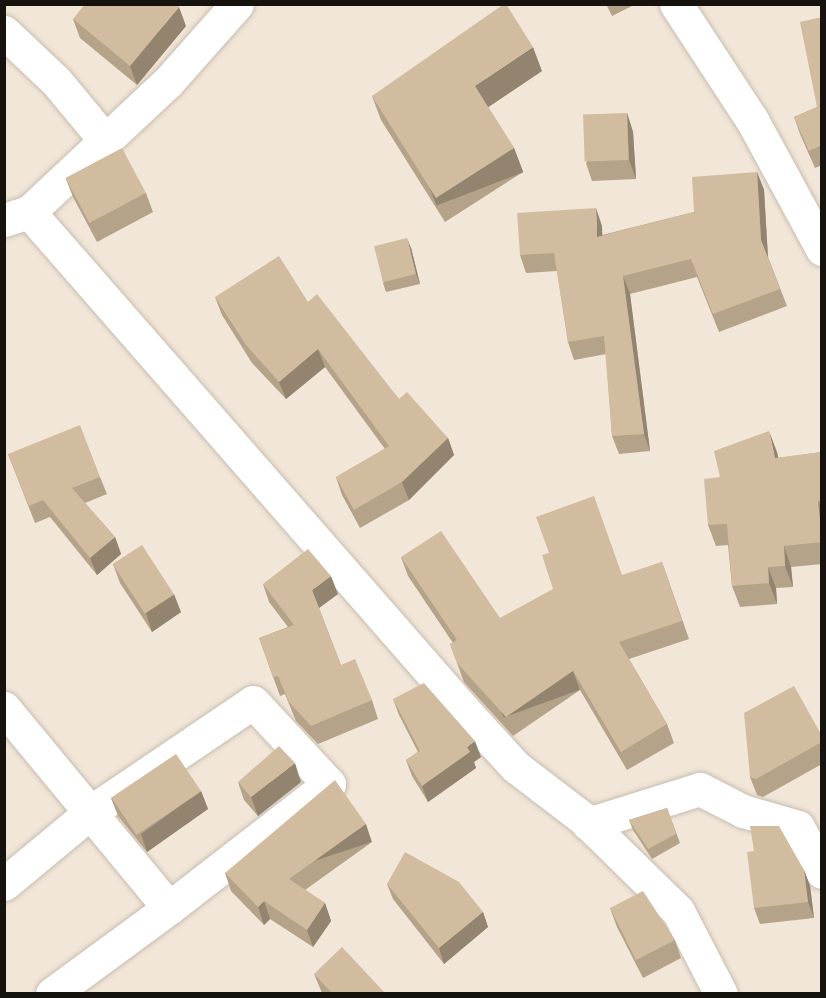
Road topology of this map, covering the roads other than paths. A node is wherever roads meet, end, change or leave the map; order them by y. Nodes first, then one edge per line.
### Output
1 (237, 4) edge
2 (676, 4) edge
3 (4, 32) edge
4 (104, 139) junction
5 (16, 216) edge
6 (822, 249) edge
7 (4, 708) edge
8 (92, 811) junction
9 (588, 824) junction
10 (822, 872) edge
11 (4, 884) edge
12 (169, 908) junction
13 (52, 993) edge
14 (721, 993) edge

1 - 4 street
2 - 6 street
3 - 4 street
4 - 5 street
5 - 9 street
7 - 8 street
8 - 11 street
8 - 12 street
8 - 12 street
9 - 10 street
9 - 14 street
12 - 13 street

